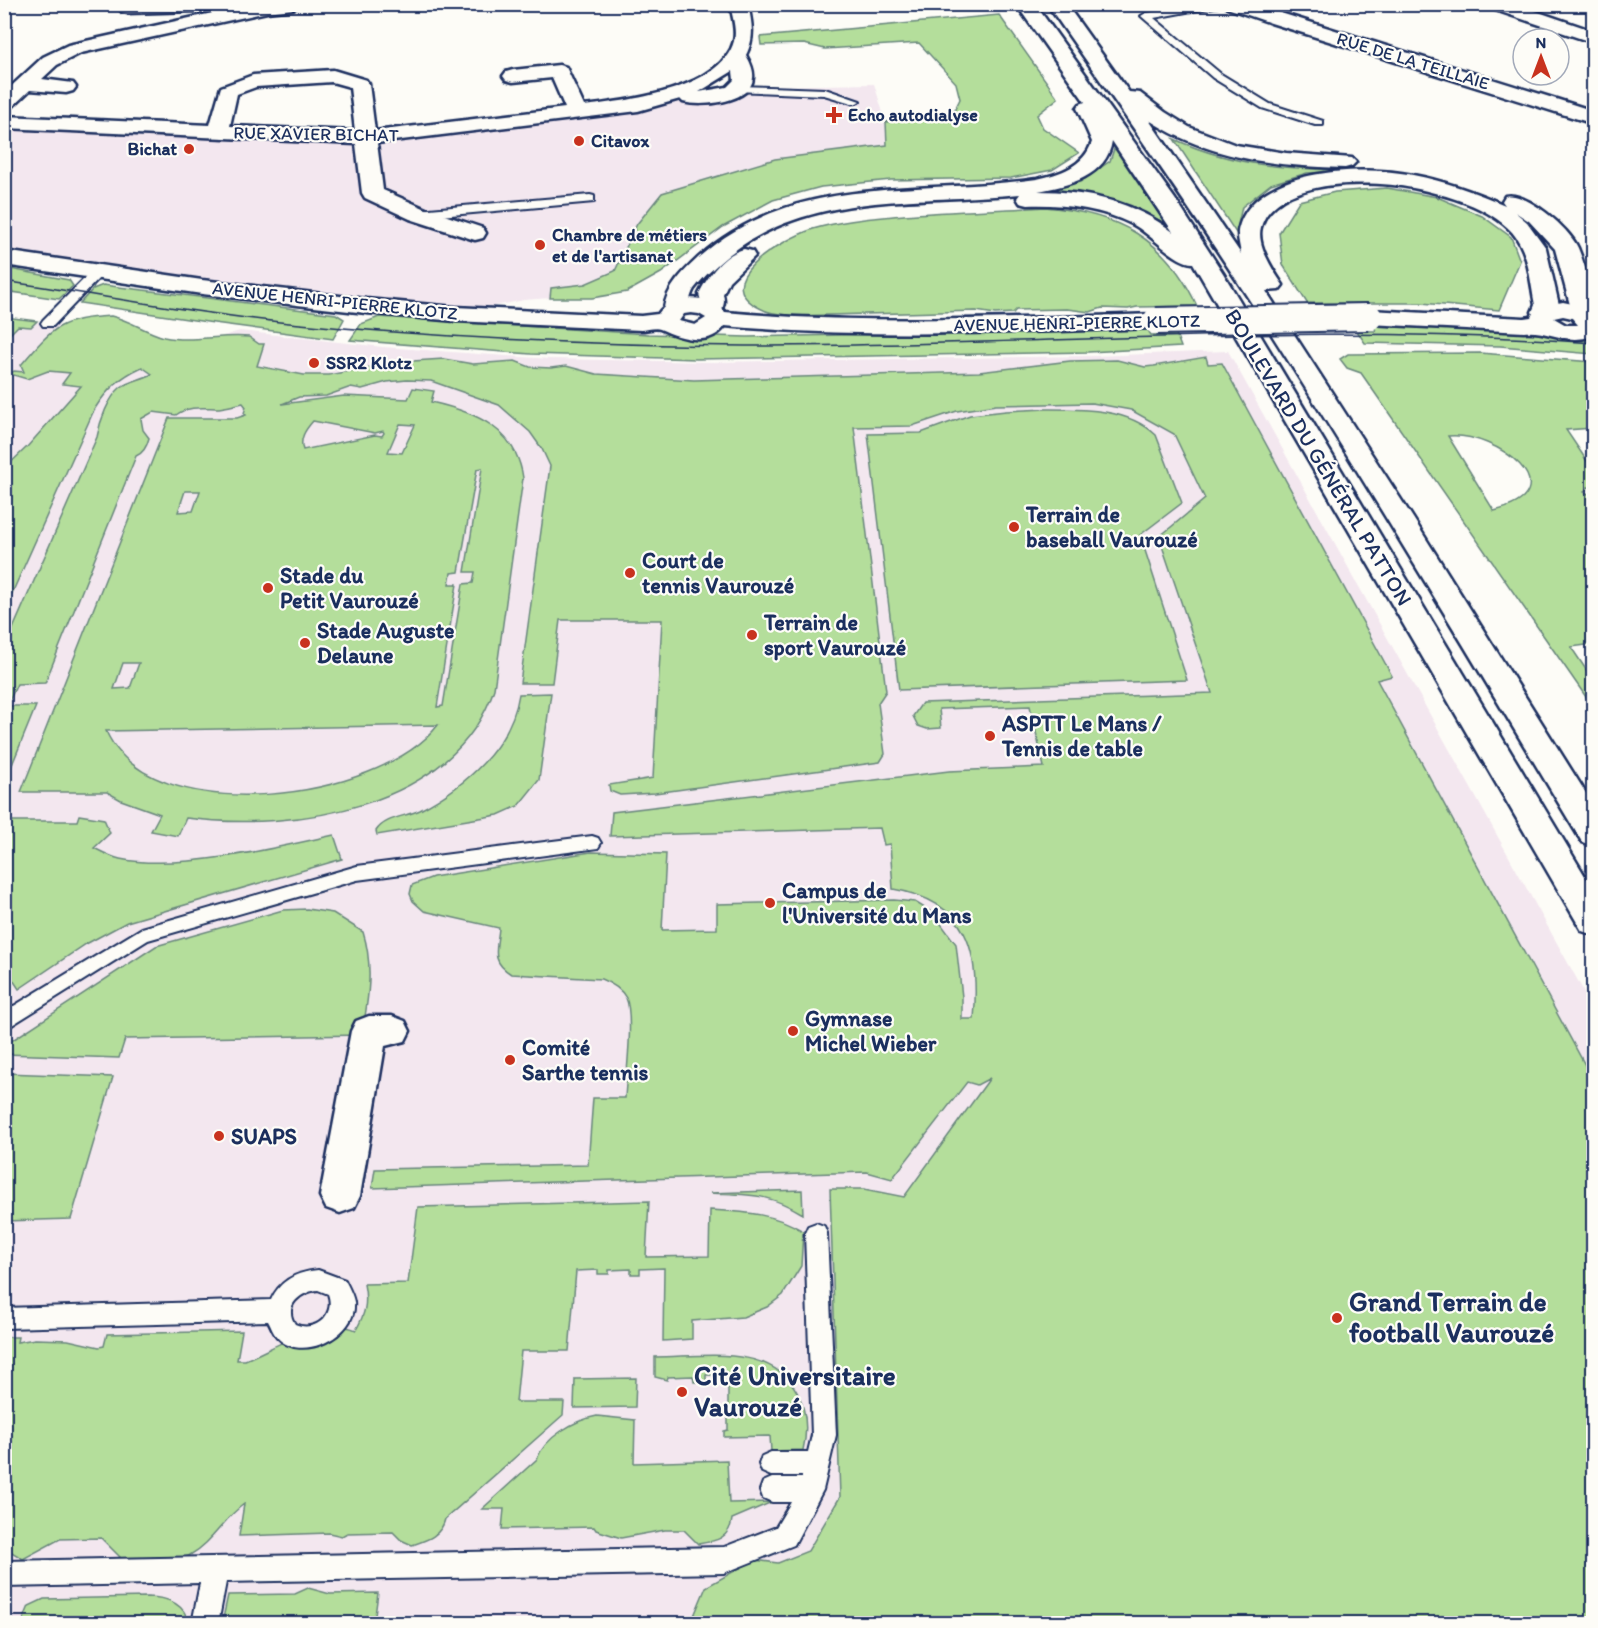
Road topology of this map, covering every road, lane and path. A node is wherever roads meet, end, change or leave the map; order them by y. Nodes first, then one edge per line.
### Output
1 (293, 4) edge
2 (1056, 4) edge
3 (1225, 4) edge
4 (1233, 4) edge
5 (1495, 4) edge
6 (738, 5) edge
7 (1026, 6) edge
8 (267, 7) junction
9 (128, 8) dead end
10 (147, 8) junction
11 (138, 34) junction
12 (1593, 37) edge
13 (737, 56) junction
14 (1108, 74) junction
15 (513, 76) dead end
16 (23, 84) junction
17 (66, 87) dead end
18 (739, 89) junction
19 (662, 99) junction
20 (855, 101) dead end
21 (4, 104) edge
22 (577, 113) junction
23 (1593, 118) edge
24 (4, 122) edge
25 (1318, 123) dead end
26 (218, 132) junction
27 (366, 138) junction
28 (590, 199) dead end
29 (418, 214) junction
30 (475, 233) dead end
31 (4, 258) edge
32 (98, 272) junction
33 (1211, 273) junction
34 (695, 274) junction
35 (455, 314) junction
36 (714, 314) junction
37 (671, 315) junction
38 (1544, 318) junction
39 (48, 323) dead end
40 (1590, 324) edge
41 (1331, 409) junction
42 (1593, 834) edge
43 (592, 843) dead end
44 (1593, 922) edge
45 (4, 1022) edge
46 (373, 1041) dead end
47 (340, 1196) dead end
48 (816, 1233) dead end
49 (279, 1310) dead end
50 (4, 1318) edge
51 (771, 1464) dead end
52 (817, 1464) junction
53 (772, 1490) dead end
54 (811, 1490) junction
55 (215, 1570) junction
56 (4, 1574) edge
57 (205, 1623) edge

1 - 8 main road
2 - 14 main road, BOULEVARD DU GÉNÉRAL PATTON
3 - 25 lane
4 - 23 main road, RUE DE LA TEILLAIE
5 - 12 main road
6 - 13 main road
7 - 33 main road, BOULEVARD DU GÉNÉRAL PATTON
7 - 34 main road
8 - 10 main road
8 - 11 main road
9 - 10 main road
10 - 11 main road
11 - 16 main road
13 - 18 main road
13 - 19 main road, RUE XAVIER BICHAT
14 - 40 main road
14 - 41 main road, BOULEVARD DU GÉNÉRAL PATTON
15 - 22 main road
16 - 17 main road
16 - 21 main road
18 - 19 main road, RUE XAVIER BICHAT
18 - 20 lane
19 - 22 main road, RUE XAVIER BICHAT
22 - 27 main road, RUE XAVIER BICHAT
24 - 26 main road, RUE XAVIER BICHAT
26 - 27 main road, RUE XAVIER BICHAT
26 - 27 main road
27 - 29 main road
28 - 29 lane
29 - 30 main road
31 - 32 main road, AVENUE HENRI-PIERRE KLOTZ
32 - 35 main road, AVENUE HENRI-PIERRE KLOTZ
32 - 39 lane
33 - 36 main road
33 - 44 main road, BOULEVARD DU GÉNÉRAL PATTON
34 - 35 main road
34 - 37 main road
35 - 37 main road, AVENUE HENRI-PIERRE KLOTZ
36 - 37 main road
36 - 38 main road, AVENUE HENRI-PIERRE KLOTZ, bridge
38 - 40 main road, AVENUE HENRI-PIERRE KLOTZ
38 - 41 main road
41 - 42 main road, BOULEVARD DU GÉNÉRAL PATTON
43 - 45 lane
46 - 47 main road
48 - 52 lane
49 - 50 lane
51 - 52 lane
52 - 54 lane
53 - 54 lane
54 - 55 lane
55 - 56 lane
55 - 57 lane

